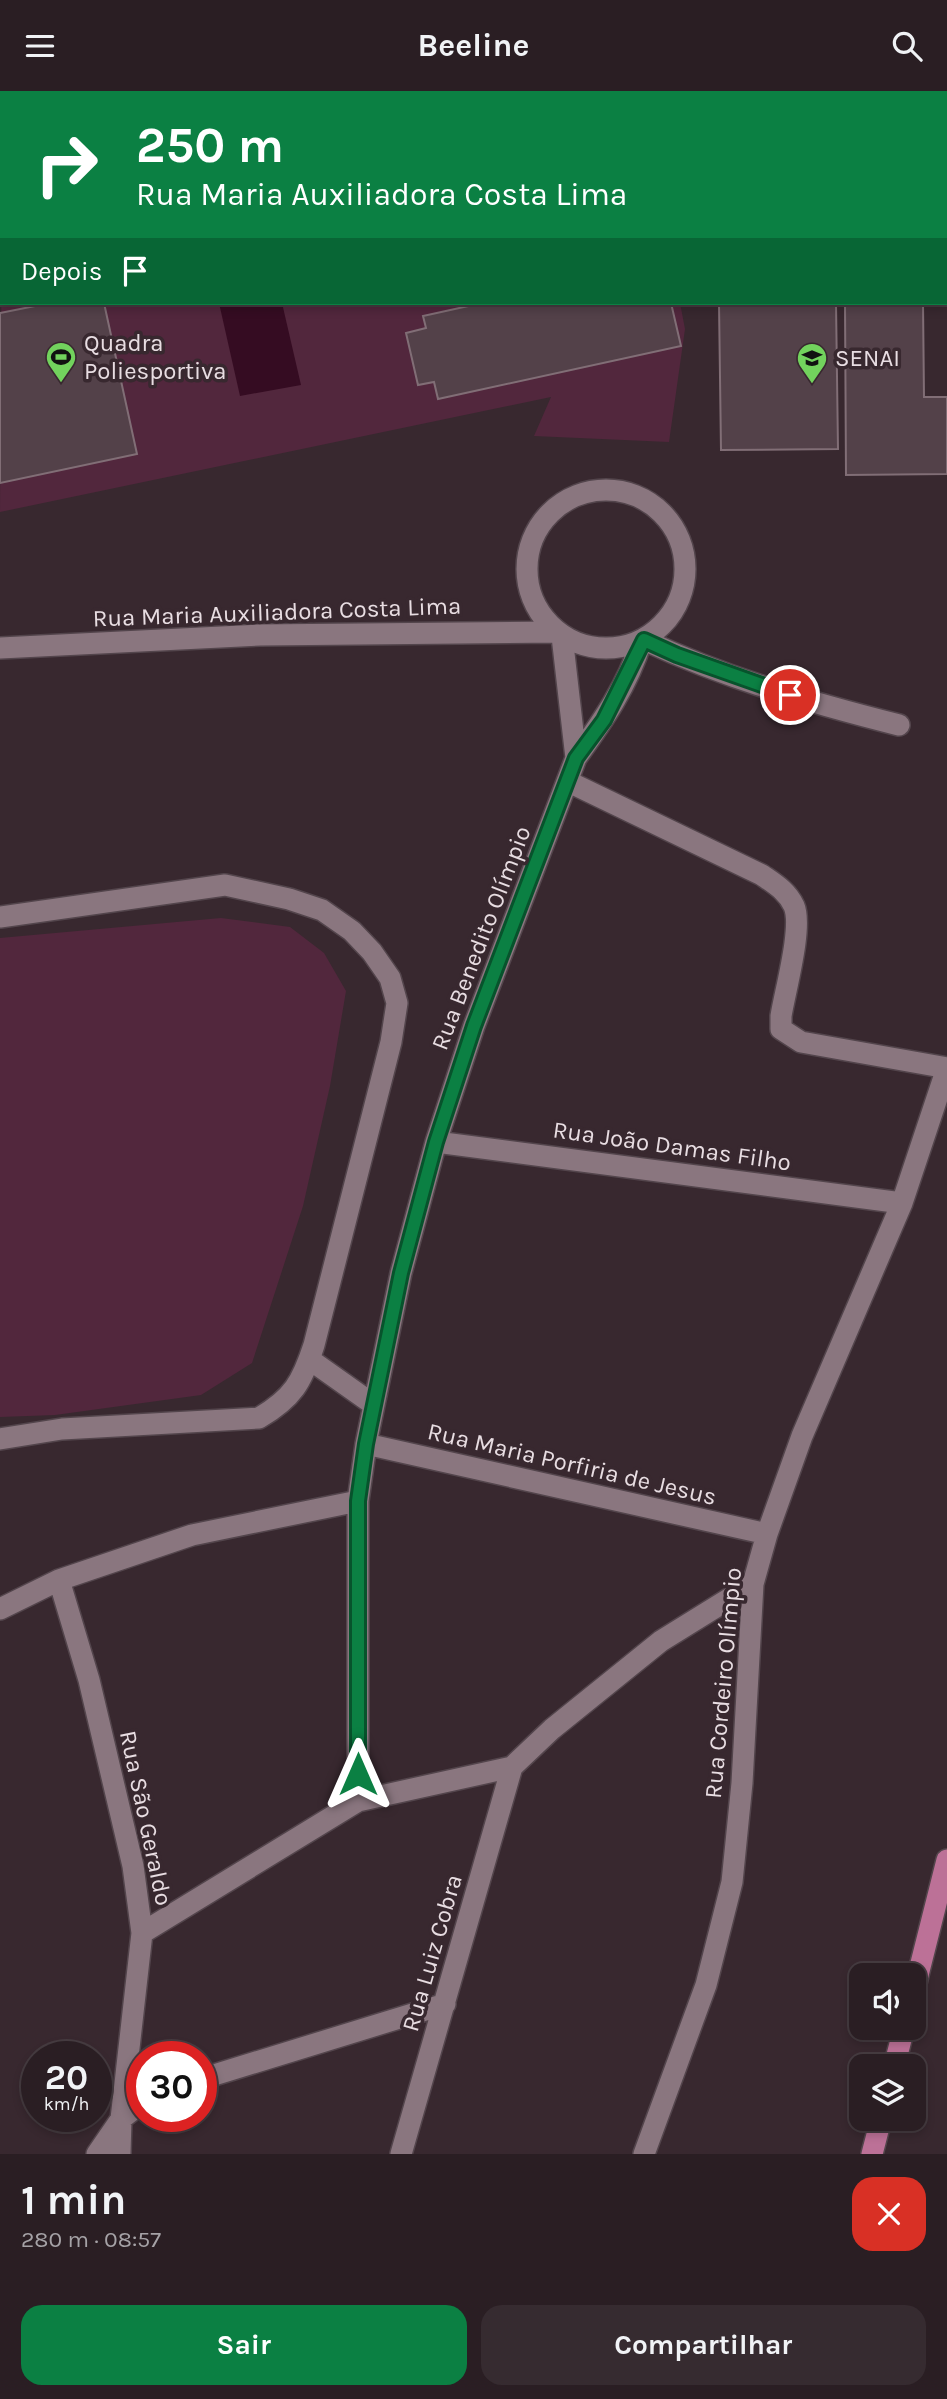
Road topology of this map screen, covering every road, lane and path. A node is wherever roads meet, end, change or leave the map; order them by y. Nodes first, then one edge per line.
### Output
1 (559, 634) junction
2 (643, 641) junction
3 (0, 648) edge
4 (899, 725) dead end
5 (576, 758) junction
6 (569, 782) junction
7 (0, 917) edge
8 (947, 1068) edge
9 (436, 1142) junction
10 (902, 1203) junction
11 (309, 1359) junction
12 (374, 1405) junction
13 (0, 1439) edge
14 (366, 1444) junction
15 (358, 1501) junction
16 (767, 1534) junction
17 (60, 1580) junction
18 (752, 1584) junction
19 (0, 1609) edge
20 (512, 1767) junction
21 (358, 1801) junction
22 (947, 1860) edge
23 (142, 1933) junction
24 (921, 1963) edge
25 (445, 2004) junction
26 (217, 2074) edge
27 (126, 2115) edge
28 (121, 2119) junction
29 (878, 2131) edge
30 (97, 2154) edge
31 (120, 2154) edge
32 (401, 2154) edge
33 (645, 2154) edge
34 (872, 2154) edge

1 - 2 street
1 - 2 street
1 - 3 street, Rua Maria Auxiliadora Costa Lima
1 - 5 street, Rua Benedito Olímpio
2 - 4 street
2 - 5 street, Rua Benedito Olímpio
5 - 6 street, Rua Benedito Olímpio
6 - 8 street
6 - 9 street, Rua Benedito Olímpio
7 - 11 street
8 - 10 street, Rua Cordeiro Olímpio
9 - 10 street, Rua João Damas Filho
9 - 12 street, Rua Benedito Olímpio
10 - 16 street, Rua Cordeiro Olímpio
11 - 12 street
11 - 13 street
12 - 14 street, Rua Benedito Olímpio
14 - 15 street, Rua Benedito Olímpio
14 - 16 street, Rua Maria Porfiria de Jesus
15 - 17 street
15 - 21 street, Rua Benedito Olímpio
16 - 18 street, Rua Cordeiro Olímpio
17 - 19 street
17 - 23 street, Rua São Geraldo
18 - 20 street
18 - 33 street, Rua Cordeiro Olímpio
20 - 21 street
20 - 25 street, Rua Luiz Cobra
21 - 23 street
22 - 24 main road
23 - 28 street, Rua São Geraldo
25 - 26 street
25 - 32 street, Rua Luiz Cobra
27 - 28 street
28 - 30 street
28 - 31 street, Rua São Geraldo
29 - 34 main road

